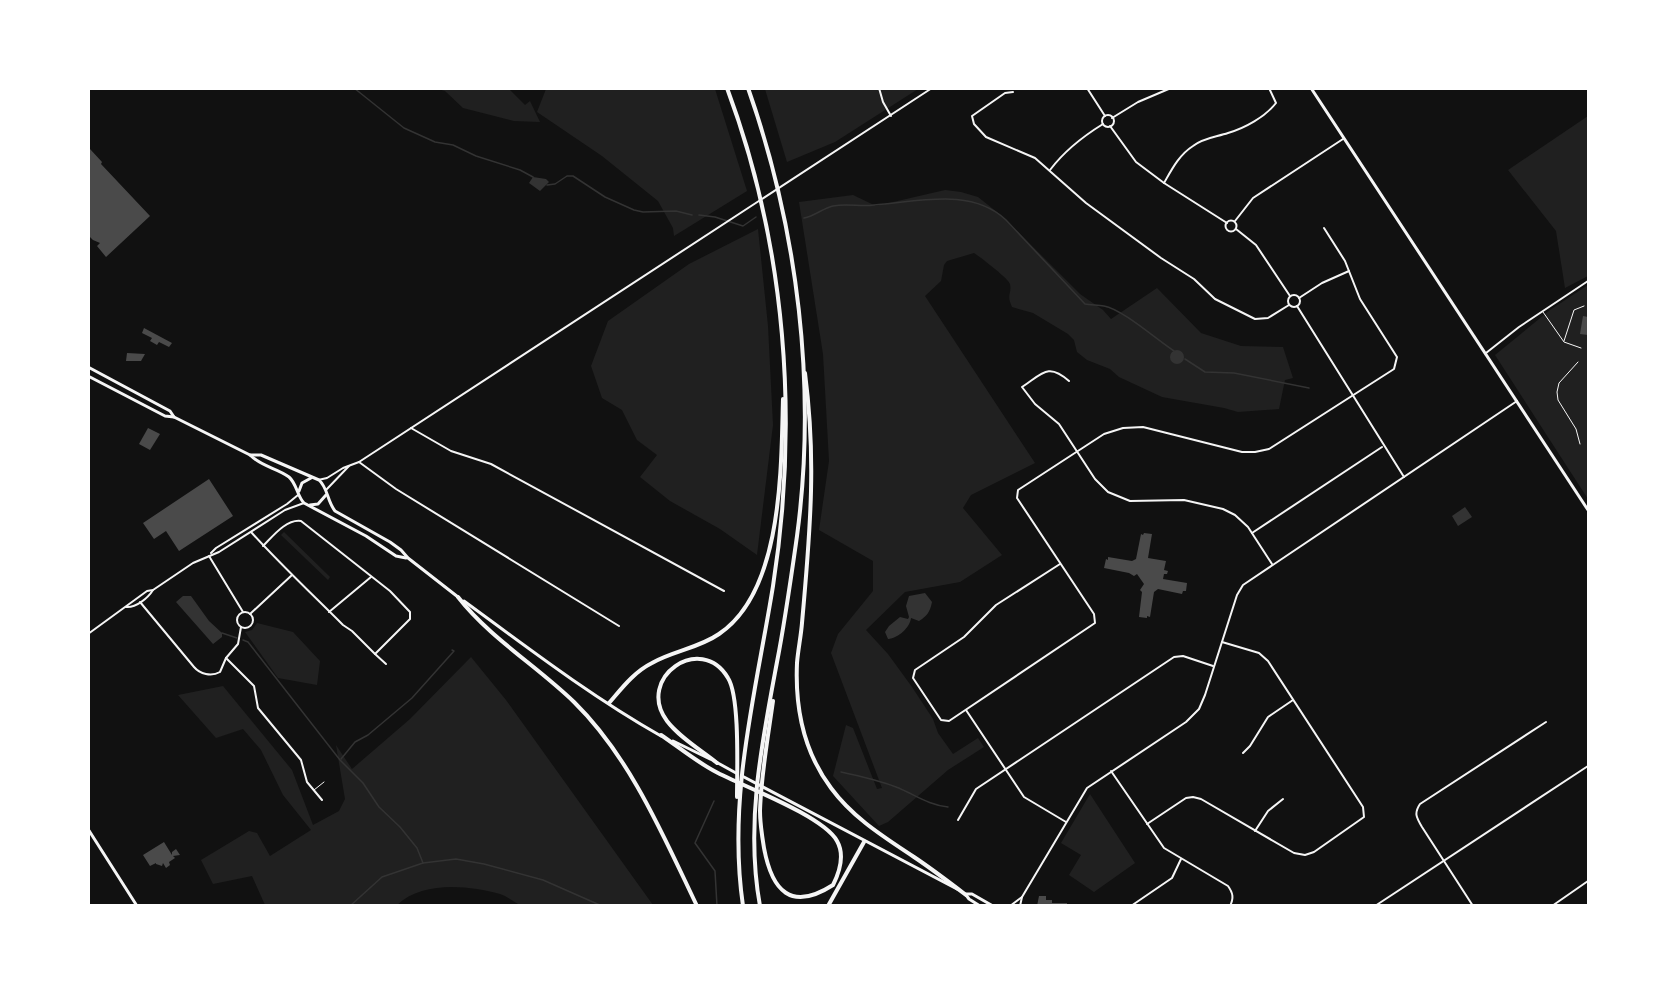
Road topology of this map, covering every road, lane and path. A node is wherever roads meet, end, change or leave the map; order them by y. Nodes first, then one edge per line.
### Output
1 (727, 88) edge
2 (748, 88) edge
3 (879, 88) edge
4 (932, 88) edge
5 (1087, 88) edge
6 (1171, 88) edge
7 (1269, 88) edge
8 (1311, 88) edge
9 (1166, 89) edge
10 (1013, 92) dead end
11 (891, 116) junction
12 (1105, 116) junction
13 (1113, 118) junction
14 (1102, 124) junction
15 (1110, 126) junction
16 (1343, 139) junction
17 (1050, 170) junction
18 (1164, 183) junction
19 (1235, 221) junction
20 (1227, 223) junction
21 (1324, 228) dead end
22 (1236, 229) junction
23 (1349, 271) junction
24 (1588, 281) edge
25 (1290, 296) junction
26 (1299, 298) junction
27 (1289, 304) junction
28 (1297, 306) junction
29 (1584, 306) dead end
30 (1542, 312) junction
31 (1564, 342) junction
32 (1581, 348) dead end
33 (802, 350) junction
34 (1486, 353) junction
35 (1578, 362) dead end
36 (784, 363) junction
37 (88, 367) edge
38 (88, 376) edge
39 (1069, 381) dead end
40 (1352, 396) junction
41 (1517, 401) junction
42 (174, 417) junction
43 (411, 428) junction
44 (1580, 444) dead end
45 (1383, 446) junction
46 (1077, 452) junction
47 (250, 455) junction
48 (359, 462) junction
49 (349, 466) junction
50 (1404, 477) junction
51 (313, 478) junction
52 (318, 480) junction
53 (326, 491) junction
54 (298, 495) junction
55 (307, 504) junction
56 (1588, 510) edge
57 (251, 532) junction
58 (1252, 533) junction
59 (263, 546) junction
60 (209, 556) junction
61 (408, 558) junction
62 (1060, 564) junction
63 (1272, 564) junction
64 (292, 575) junction
65 (372, 577) junction
66 (153, 590) junction
67 (723, 591) dead end
68 (459, 597) junction
69 (140, 602) junction
70 (125, 607) junction
71 (243, 612) junction
72 (329, 612) junction
73 (250, 614) junction
74 (619, 626) dead end
75 (241, 627) junction
76 (88, 634) edge
77 (1222, 642) junction
78 (375, 654) junction
79 (226, 657) junction
80 (778, 658) junction
81 (386, 664) dead end
82 (1214, 666) junction
83 (1293, 700) junction
84 (609, 703) junction
85 (966, 710) junction
86 (1546, 722) dead end
87 (661, 735) junction
88 (1243, 753) dead end
89 (717, 763) junction
90 (1588, 766) edge
91 (1005, 769) junction
92 (1111, 771) junction
93 (324, 782) dead end
94 (314, 790) junction
95 (777, 798) junction
96 (1283, 799) dead end
97 (322, 800) dead end
98 (738, 815) junction
99 (958, 820) dead end
100 (1066, 822) junction
101 (1147, 824) junction
102 (88, 829) edge
103 (1255, 831) junction
104 (864, 842) junction
105 (1181, 860) junction
106 (1443, 860) junction
107 (1588, 881) edge
108 (966, 894) junction
109 (1022, 897) junction
110 (137, 906) edge
111 (697, 906) edge
112 (743, 906) edge
113 (760, 906) edge
114 (828, 906) edge
115 (980, 906) edge
116 (993, 906) edge
117 (1010, 906) edge
118 (1020, 906) edge
119 (1131, 906) edge
120 (1230, 906) edge
121 (1375, 906) edge
122 (1473, 906) edge
123 (1551, 906) edge

1 - 36 highway
2 - 33 highway
3 - 11 street
4 - 11 street
5 - 12 street
6 - 9 street
7 - 18 street
8 - 16 main road
9 - 13 street
10 - 17 street
11 - 43 street
12 - 13 street
12 - 14 street
13 - 15 street
14 - 15 street
14 - 17 street
15 - 18 street
16 - 19 street
16 - 34 main road
17 - 27 street
18 - 20 street
19 - 20 street
19 - 22 street
20 - 22 street
21 - 23 street
22 - 25 street
23 - 26 street
23 - 40 street
24 - 30 street
25 - 26 street
25 - 27 street
26 - 28 street
27 - 28 street
28 - 40 street
29 - 31 lane
30 - 31 lane
30 - 34 street
31 - 32 lane
33 - 80 highway
33 - 108 highway
34 - 41 main road
35 - 44 lane
36 - 84 highway
36 - 98 highway
37 - 42 main road
38 - 42 main road
39 - 46 street
40 - 45 street
40 - 46 street
41 - 50 street
41 - 56 main road
42 - 47 main road
43 - 48 street
43 - 67 street
45 - 50 street
45 - 58 street
46 - 58 street
46 - 62 street
47 - 51 main road
47 - 54 main road
48 - 49 street
48 - 74 street
49 - 52 street
49 - 53 street
50 - 63 street
51 - 52 main road
51 - 54 main road
52 - 53 main road
53 - 55 main road
53 - 61 main road
54 - 55 main road
54 - 60 street
55 - 57 street
55 - 61 main road
57 - 59 street
57 - 60 street
58 - 63 street
59 - 64 street
59 - 65 street
60 - 66 street
60 - 71 street
61 - 68 main road
62 - 85 street
62 - 85 street
63 - 77 street
64 - 72 street
64 - 73 street
65 - 72 street
65 - 78 street
66 - 69 street
66 - 70 street
68 - 84 main road
68 - 111 highway
69 - 70 street
69 - 79 street
70 - 76 street
71 - 73 street
71 - 75 street
72 - 78 street
73 - 75 street
75 - 79 street
77 - 82 street
77 - 83 street
78 - 81 street
79 - 94 street
80 - 95 highway
80 - 113 highway
82 - 91 street
82 - 92 street
83 - 88 street
83 - 103 street
84 - 87 main road
85 - 91 street
86 - 106 street
87 - 89 main road
87 - 95 highway
89 - 95 main road
89 - 98 highway
90 - 106 street
91 - 99 street
91 - 100 street
92 - 100 street
92 - 101 street
93 - 94 lane
94 - 97 street
95 - 104 main road
96 - 103 street
98 - 112 highway
100 - 109 street
101 - 103 street
101 - 105 street
102 - 110 main road
104 - 108 main road
104 - 114 highway
105 - 119 street
105 - 120 street
106 - 121 street
106 - 122 street
107 - 123 street
108 - 115 main road
108 - 116 main road
109 - 117 street
109 - 118 street

